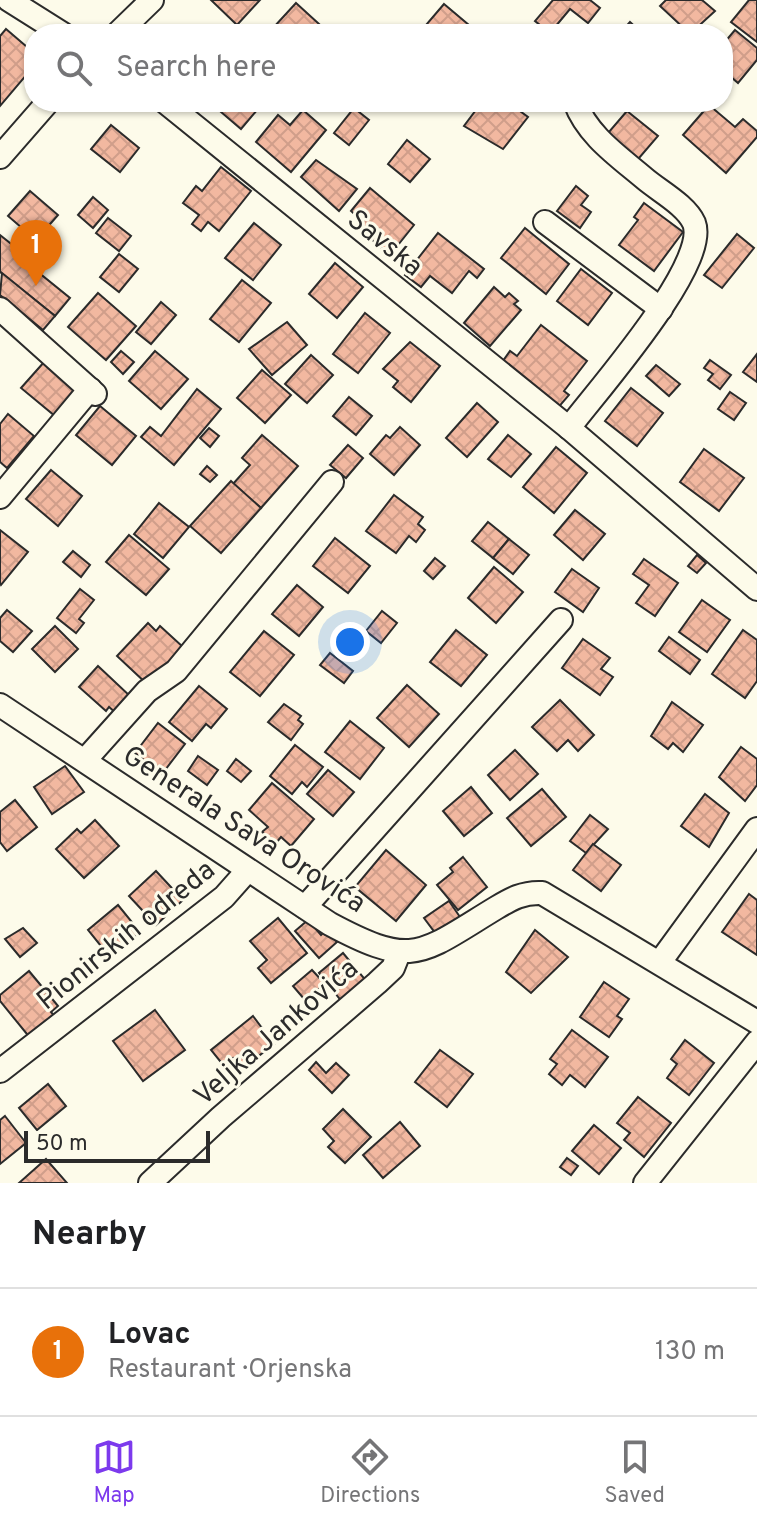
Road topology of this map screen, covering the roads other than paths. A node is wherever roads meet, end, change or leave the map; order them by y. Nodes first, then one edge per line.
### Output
1 (9, 0) edge
2 (152, 0) edge
3 (47, 24) edge
4 (127, 24) edge
5 (39, 112) edge
6 (177, 112) edge
7 (581, 112) edge
8 (0, 157) edge
9 (545, 222) dead end
10 (0, 309) edge
11 (661, 309) junction
12 (569, 428) junction
13 (332, 482) dead end
14 (0, 497) edge
15 (757, 589) edge
16 (561, 620) dead end
17 (0, 705) edge
18 (86, 759) junction
19 (757, 829) edge
20 (247, 871) junction
21 (305, 907) junction
22 (399, 953) junction
23 (660, 962) junction
24 (757, 1022) edge
25 (757, 1042) edge
26 (0, 1071) edge
27 (150, 1183) edge
28 (645, 1183) edge

1 - 3 street
2 - 4 street
5 - 8 street
6 - 12 street, Savska
7 - 11 street
9 - 11 street
10 - 14 street
11 - 12 street
12 - 15 street, Savska
13 - 18 street
16 - 21 street
17 - 18 street, Generala Sava Orovića
18 - 20 street, Generala Sava Orovića
19 - 23 street
20 - 21 street, Generala Sava Orovića
20 - 26 street, Pionirskih odreda
21 - 22 street, Generala Sava Orovića
22 - 23 street
22 - 27 street, Veljka Jankovića
23 - 24 street
25 - 28 street

